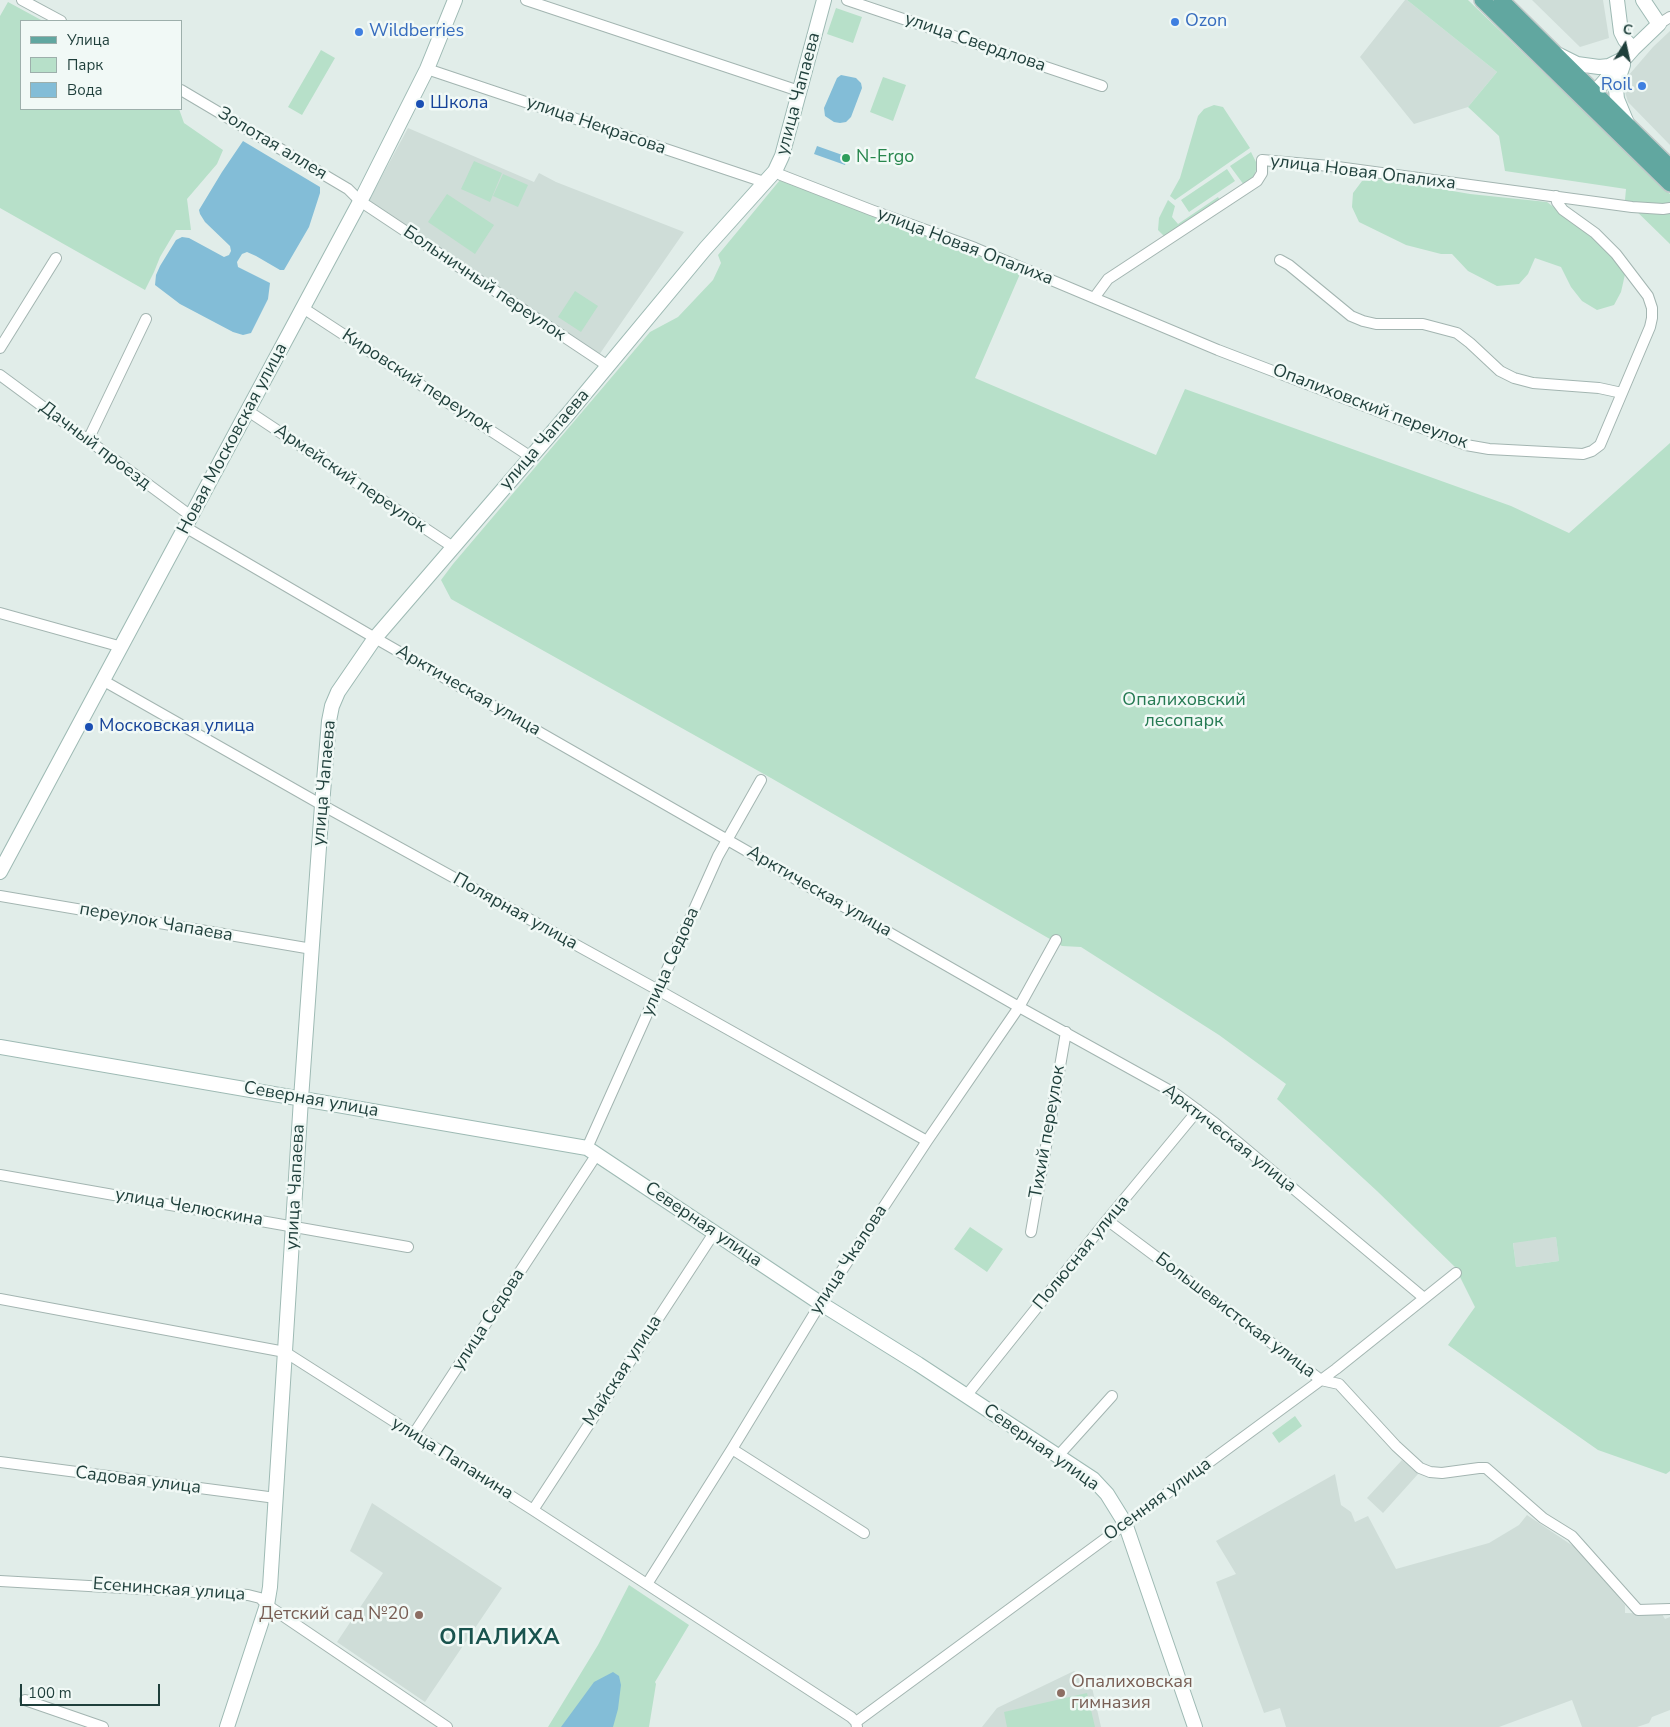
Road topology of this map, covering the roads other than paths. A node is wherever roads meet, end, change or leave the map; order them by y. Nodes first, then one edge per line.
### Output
1 (22, 0) edge
2 (455, 0) edge
3 (526, 0) edge
4 (824, 0) edge
5 (847, 0) edge
6 (1482, 0) edge
7 (1501, 0) edge
8 (1617, 0) edge
9 (1643, 0) edge
10 (58, 20) edge
11 (1664, 21) edge
12 (1555, 53) junction
13 (1630, 53) junction
14 (427, 69) junction
15 (1102, 86) dead end
16 (182, 91) edge
17 (799, 91) junction
18 (1591, 97) junction
19 (1628, 125) junction
20 (1670, 167) edge
21 (775, 171) junction
22 (764, 182) junction
23 (1670, 184) edge
24 (1556, 196) junction
25 (360, 201) junction
26 (1670, 208) edge
27 (56, 258) dead end
28 (1280, 260) dead end
29 (1094, 298) junction
30 (303, 308) junction
31 (146, 318) dead end
32 (0, 348) edge
33 (608, 366) junction
34 (0, 375) edge
35 (1622, 393) junction
36 (248, 410) junction
37 (88, 440) junction
38 (531, 457) junction
39 (188, 522) junction
40 (453, 547) junction
41 (0, 613) edge
42 (375, 638) junction
43 (122, 647) junction
44 (104, 681) junction
45 (762, 780) dead end
46 (322, 805) junction
47 (728, 839) junction
48 (0, 872) edge
49 (0, 896) edge
50 (1056, 940) dead end
51 (312, 949) junction
52 (658, 990) junction
53 (1019, 1007) junction
54 (1066, 1032) junction
55 (0, 1047) edge
56 (301, 1099) junction
57 (1198, 1110) junction
58 (927, 1141) junction
59 (592, 1151) junction
60 (0, 1175) edge
61 (1106, 1220) junction
62 (294, 1227) junction
63 (714, 1232) junction
64 (1031, 1232) dead end
65 (408, 1247) dead end
66 (1456, 1272) dead end
67 (1424, 1298) junction
68 (0, 1299) edge
69 (820, 1303) junction
70 (285, 1352) junction
71 (1321, 1380) junction
72 (966, 1396) junction
73 (1112, 1396) dead end
74 (413, 1435) junction
75 (732, 1449) junction
76 (1058, 1456) junction
77 (0, 1462) edge
78 (276, 1498) junction
79 (533, 1510) junction
80 (1125, 1523) junction
81 (864, 1533) dead end
82 (0, 1581) edge
83 (647, 1584) junction
84 (267, 1606) junction
85 (1670, 1609) edge
86 (25, 1700) dead end
87 (857, 1724) edge
88 (103, 1727) edge
89 (227, 1727) edge
90 (447, 1727) edge
91 (1195, 1727) edge

1 - 10 street
2 - 14 street, Новая Московская улица
3 - 17 street
4 - 17 street, улица Чапаева
5 - 15 street, улица Свердлова
6 - 18 main road
7 - 12 main road
8 - 13 street
9 - 11 street
11 - 13 street
12 - 13 street
12 - 18 main road
13 - 18 street
13 - 19 street
14 - 22 street, улица Некрасова
14 - 25 street, Новая Московская улица
16 - 25 street, Золотая аллея
17 - 21 street, улица Чапаева
18 - 19 main road
18 - 23 main road
19 - 20 main road
21 - 22 street, улица Чапаева
21 - 29 street, улица Новая Опалиха
22 - 33 street, улица Чапаева
24 - 26 street, улица Новая Опалиха
24 - 29 street, улица Новая Опалиха
24 - 35 street, Опалиховский переулок
25 - 30 street, Новая Московская улица
25 - 33 street, Больничный переулок
27 - 32 street
28 - 35 street
29 - 35 street, Опалиховский переулок
30 - 36 street, Новая Московская улица
30 - 38 street, Кировский переулок
31 - 37 street
33 - 38 street, улица Чапаева
34 - 37 street, Дачный проезд
36 - 39 street, Новая Московская улица
36 - 40 street, Армейский переулок
37 - 39 street, Дачный проезд
38 - 40 street, улица Чапаева
39 - 42 street, Арктическая улица
39 - 43 street, Новая Московская улица
40 - 42 street, улица Чапаева
41 - 43 street
42 - 46 street, улица Чапаева
42 - 47 street, Арктическая улица
43 - 44 street, Новая Московская улица
44 - 46 street, Полярная улица
44 - 48 street, Новая Московская улица
45 - 47 street, улица Седова
46 - 51 street, улица Чапаева
46 - 52 street, Полярная улица
47 - 52 street, улица Седова
47 - 53 street, Арктическая улица
49 - 51 street, переулок Чапаева
50 - 53 street, улица Чкалова
51 - 56 street, улица Чапаева
52 - 58 street, Полярная улица
52 - 59 street, улица Седова
53 - 54 street, Арктическая улица
53 - 58 street, улица Чкалова
54 - 57 street, Арктическая улица
54 - 64 street, Тихий переулок
55 - 56 street, Северная улица
56 - 59 street, Северная улица
56 - 62 street, улица Чапаева
57 - 61 street, Полюсная улица
57 - 67 street, Арктическая улица
58 - 69 street, улица Чкалова
59 - 63 street, Северная улица
59 - 74 street, улица Седова
60 - 62 street, улица Челюскина
61 - 71 street, Большевистская улица
61 - 72 street, Полюсная улица
62 - 65 street, улица Челюскина
62 - 70 street, улица Чапаева
63 - 69 street, Северная улица
63 - 79 street, Майская улица
66 - 67 street, Осенняя улица
67 - 71 street, Осенняя улица
68 - 70 street, улица Папанина
69 - 72 street, Северная улица
69 - 75 street, улица Чкалова
70 - 74 street, улица Папанина
70 - 78 street, улица Чапаева
71 - 80 street, Осенняя улица
71 - 85 street, Большевистская улица
72 - 76 street, Северная улица
73 - 76 street
74 - 79 street, улица Папанина
75 - 81 street
75 - 83 street, улица Чкалова
76 - 80 street, Северная улица
77 - 78 street, Садовая улица
78 - 84 street, улица Чапаева
79 - 83 street, улица Папанина
80 - 87 street, Осенняя улица
80 - 91 street, Северная улица
82 - 84 street, Есенинская улица
83 - 87 street, улица Папанина
84 - 89 street, улица Чапаева
84 - 90 street, Есенинская улица
86 - 88 street

